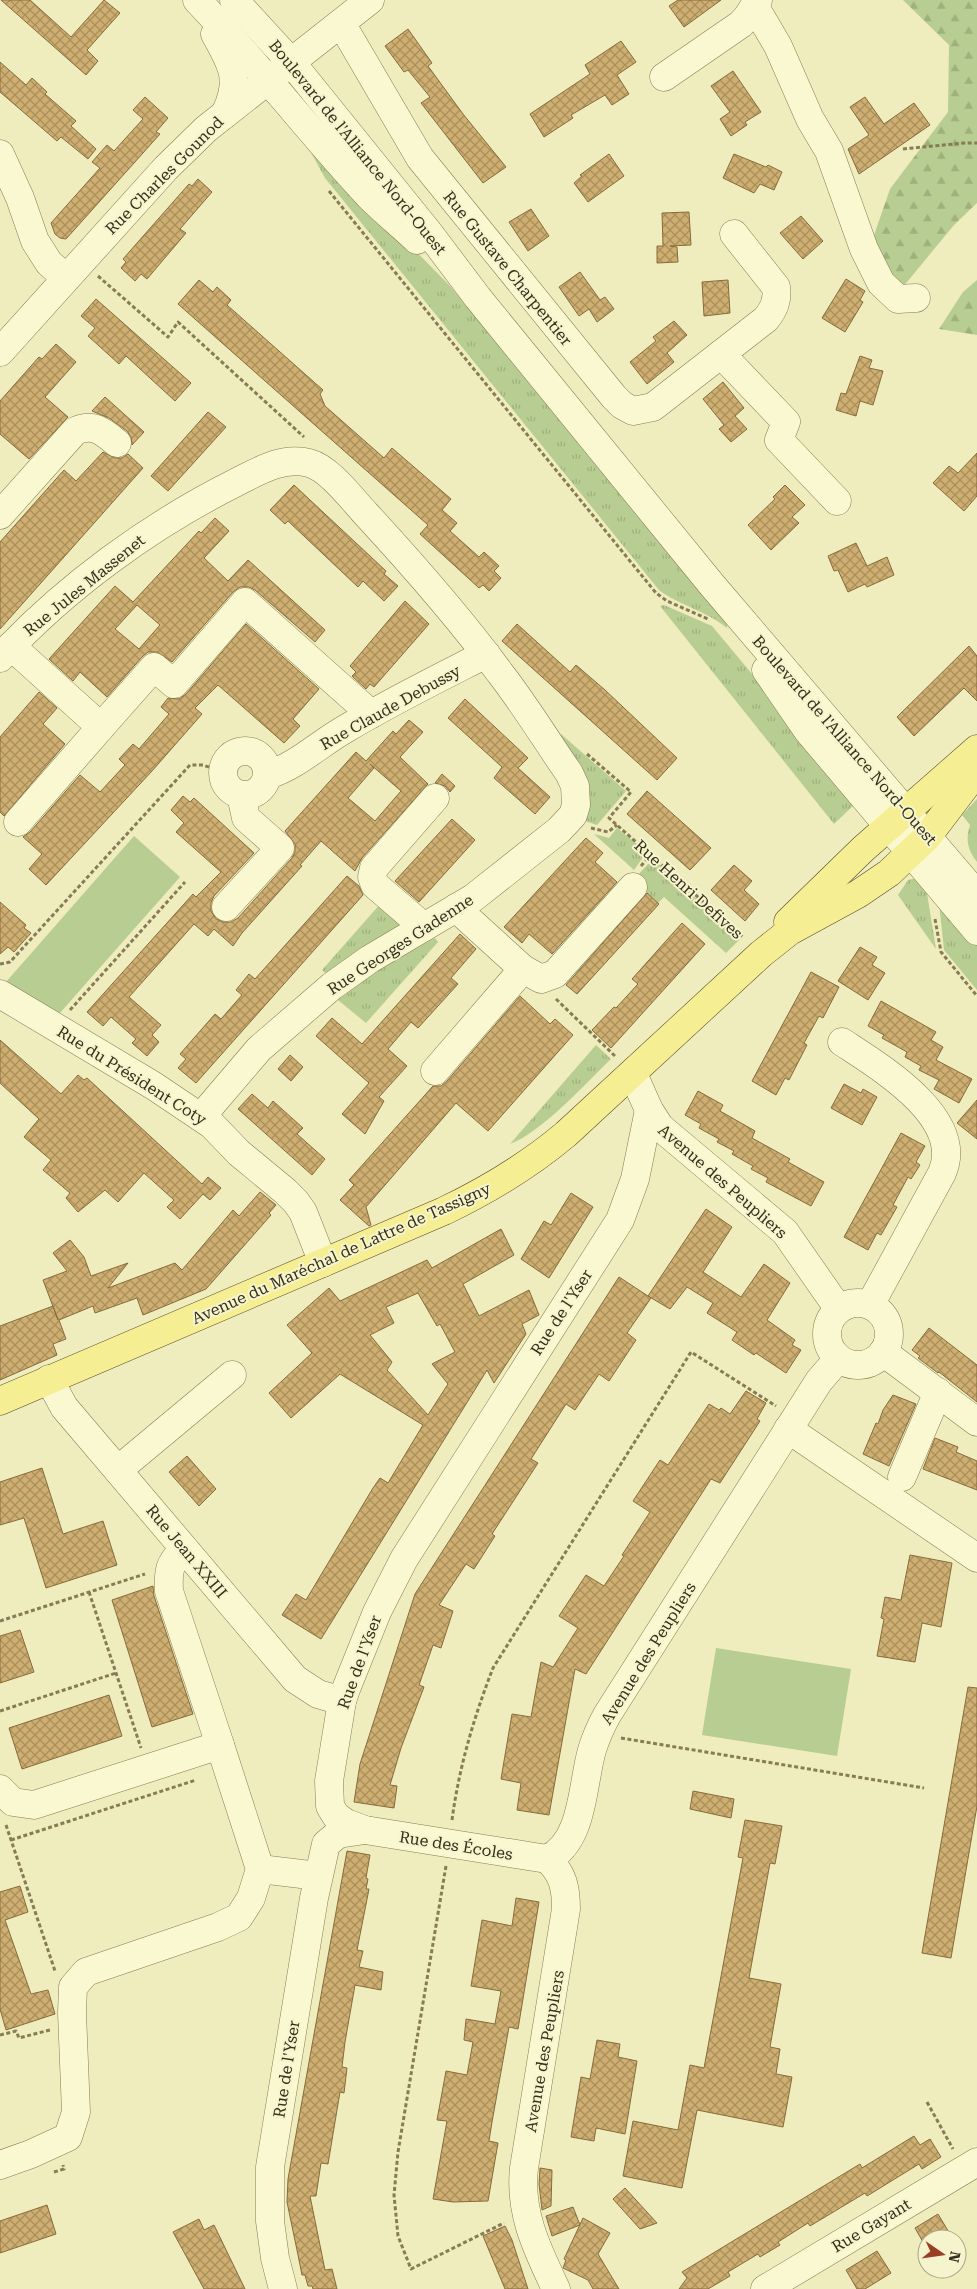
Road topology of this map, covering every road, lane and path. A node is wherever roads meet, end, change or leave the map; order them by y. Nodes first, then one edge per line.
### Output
1 (196, 0) edge
2 (234, 0) edge
3 (370, 0) edge
4 (756, 4) edge
5 (341, 23) junction
6 (290, 62) junction
7 (664, 77) dead end
8 (268, 79) junction
9 (225, 114) junction
10 (977, 144) edge
11 (903, 149) dead end
12 (0, 154) edge
13 (323, 183) dead end
14 (7, 187) edge
15 (734, 234) dead end
16 (73, 270) junction
17 (478, 298) junction
18 (916, 298) dead end
19 (0, 352) edge
20 (721, 354) junction
21 (117, 443) dead end
22 (308, 462) junction
23 (836, 501) dead end
24 (0, 515) edge
25 (714, 622) dead end
26 (6, 652) edge
27 (486, 654) junction
28 (371, 714) junction
29 (101, 727) junction
30 (977, 749) edge
31 (977, 771) edge
32 (223, 772) junction
33 (268, 775) junction
34 (241, 795) junction
35 (435, 798) dead end
36 (897, 819) junction
37 (18, 822) dead end
38 (616, 825) dead end
39 (919, 845) junction
40 (185, 882) dead end
41 (633, 886) dead end
42 (977, 895) edge
43 (226, 908) dead end
44 (456, 908) junction
45 (934, 910) dead end
46 (424, 927) junction
47 (977, 931) edge
48 (761, 954) junction
49 (0, 964) edge
50 (528, 972) junction
51 (0, 994) edge
52 (977, 996) edge
53 (55, 1027) junction
54 (842, 1042) dead end
55 (435, 1071) dead end
56 (633, 1074) junction
57 (649, 1110) junction
58 (201, 1116) junction
59 (323, 1263) junction
60 (870, 1304) junction
61 (838, 1308) junction
62 (883, 1352) junction
63 (838, 1359) junction
64 (232, 1375) dead end
65 (49, 1379) junction
66 (938, 1392) junction
67 (0, 1401) edge
68 (977, 1422) edge
69 (792, 1424) junction
70 (118, 1470) junction
71 (902, 1477) dead end
72 (184, 1548) junction
73 (977, 1558) edge
74 (168, 1572) junction
75 (89, 1592) junction
76 (0, 1621) edge
77 (116, 1673) junction
78 (342, 1701) junction
79 (0, 1711) edge
80 (598, 1734) junction
81 (224, 1757) junction
82 (152, 1781) junction
83 (924, 1788) dead end
84 (0, 1789) edge
85 (6, 1823) dead end
86 (365, 1830) junction
87 (11, 1840) junction
88 (448, 1844) junction
89 (547, 1859) junction
90 (260, 1869) junction
91 (318, 1876) junction
92 (57, 1978) dead end
93 (73, 2024) junction
94 (0, 2035) edge
95 (977, 2162) edge
96 (0, 2164) edge
97 (525, 2213) junction
98 (283, 2289) edge
99 (556, 2289) edge
100 (765, 2289) edge

1 - 8 street, Boulevard de l'Alliance Nord-Ouest
1 - 9 street, Boulevard de l'Alliance Nord-Ouest
2 - 6 street, Boulevard de l'Alliance Nord-Ouest
3 - 5 street, Rue Charles Gounod
4 - 7 street
4 - 18 street
5 - 6 street, Rue Charles Gounod
5 - 20 street, Rue Gustave Charpentier
6 - 8 street, Rue Charles Gounod
6 - 17 street, Boulevard de l'Alliance Nord-Ouest
8 - 9 street, Rue Charles Gounod
8 - 17 street, Boulevard de l'Alliance Nord-Ouest
9 - 16 street, Rue Charles Gounod
10 - 11 path
12 - 14 street
13 - 25 path
14 - 16 street
15 - 20 street, Rue Gustave Charpentier
16 - 19 street, Rue Charles Gounod
16 - 22 path
17 - 36 street, Boulevard de l'Alliance Nord-Ouest
20 - 23 street
21 - 24 street
22 - 26 street, Rue Jules Massenet
22 - 27 street
26 - 29 street
27 - 28 street, Rue Claude Debussy
27 - 44 street, Rue Georges Gadenne
28 - 29 street
28 - 33 street, Rue Claude Debussy
29 - 37 street
30 - 36 main road, Avenue du Maréchal de Lattre de Tassigny
31 - 39 main road, Avenue du Maréchal de Lattre de Tassigny
32 - 33 street
32 - 34 street
32 - 49 path
33 - 34 street, Rue Claude Debussy
34 - 43 street
35 - 46 street
36 - 39 street, Boulevard de l'Alliance Nord-Ouest
36 - 48 main road, Avenue du Maréchal de Lattre de Tassigny
38 - 48 path, Rue Henri Defives
39 - 42 street, Boulevard de l'Alliance Nord-Ouest
39 - 47 street, Boulevard de l'Alliance Nord-Ouest
39 - 48 main road, Avenue du Maréchal de Lattre de Tassigny
40 - 53 path
41 - 50 street
44 - 46 street, Rue Georges Gadenne
44 - 50 street
45 - 52 path
46 - 58 street, Rue Georges Gadenne
48 - 56 main road, Avenue du Maréchal de Lattre de Tassigny
50 - 55 street
50 - 56 path
51 - 53 street, Rue du Président Coty
53 - 58 street, Rue du Président Coty
54 - 60 street
56 - 57 street, Avenue des Peupliers
56 - 59 main road, Avenue du Maréchal de Lattre de Tassigny
57 - 61 street, Avenue des Peupliers
57 - 78 street, Rue de l'Yser
58 - 59 street, Rue du Président Coty
59 - 65 main road, Avenue du Maréchal de Lattre de Tassigny
60 - 61 street
60 - 62 street
61 - 63 street
62 - 63 street
62 - 66 street
63 - 69 street, Avenue des Peupliers
64 - 70 street
65 - 67 main road, Avenue du Maréchal de Lattre de Tassigny
65 - 70 street, Rue Jean XXIII
66 - 68 street
66 - 71 street
69 - 73 street
69 - 80 street, Avenue des Peupliers
69 - 88 path
70 - 72 street, Rue Jean XXIII
72 - 74 street
72 - 78 street, Rue Jean XXIII
74 - 75 path
74 - 81 street
75 - 76 path
75 - 77 path
77 - 79 path
77 - 82 path
78 - 86 street, Rue de l'Yser
80 - 83 path
80 - 89 street, Avenue des Peupliers
81 - 82 street
81 - 82 path
81 - 90 street
82 - 84 street
82 - 87 path
85 - 87 path
86 - 88 street, Rue des Écoles
86 - 91 street, Rue de l'Yser
87 - 92 path
88 - 89 street, Rue des Écoles
88 - 97 path
89 - 97 street, Avenue des Peupliers
90 - 91 street
90 - 93 street
91 - 98 street, Rue de l'Yser
93 - 94 path
93 - 96 street
95 - 100 street, Rue Gayant
97 - 99 street, Avenue des Peupliers

